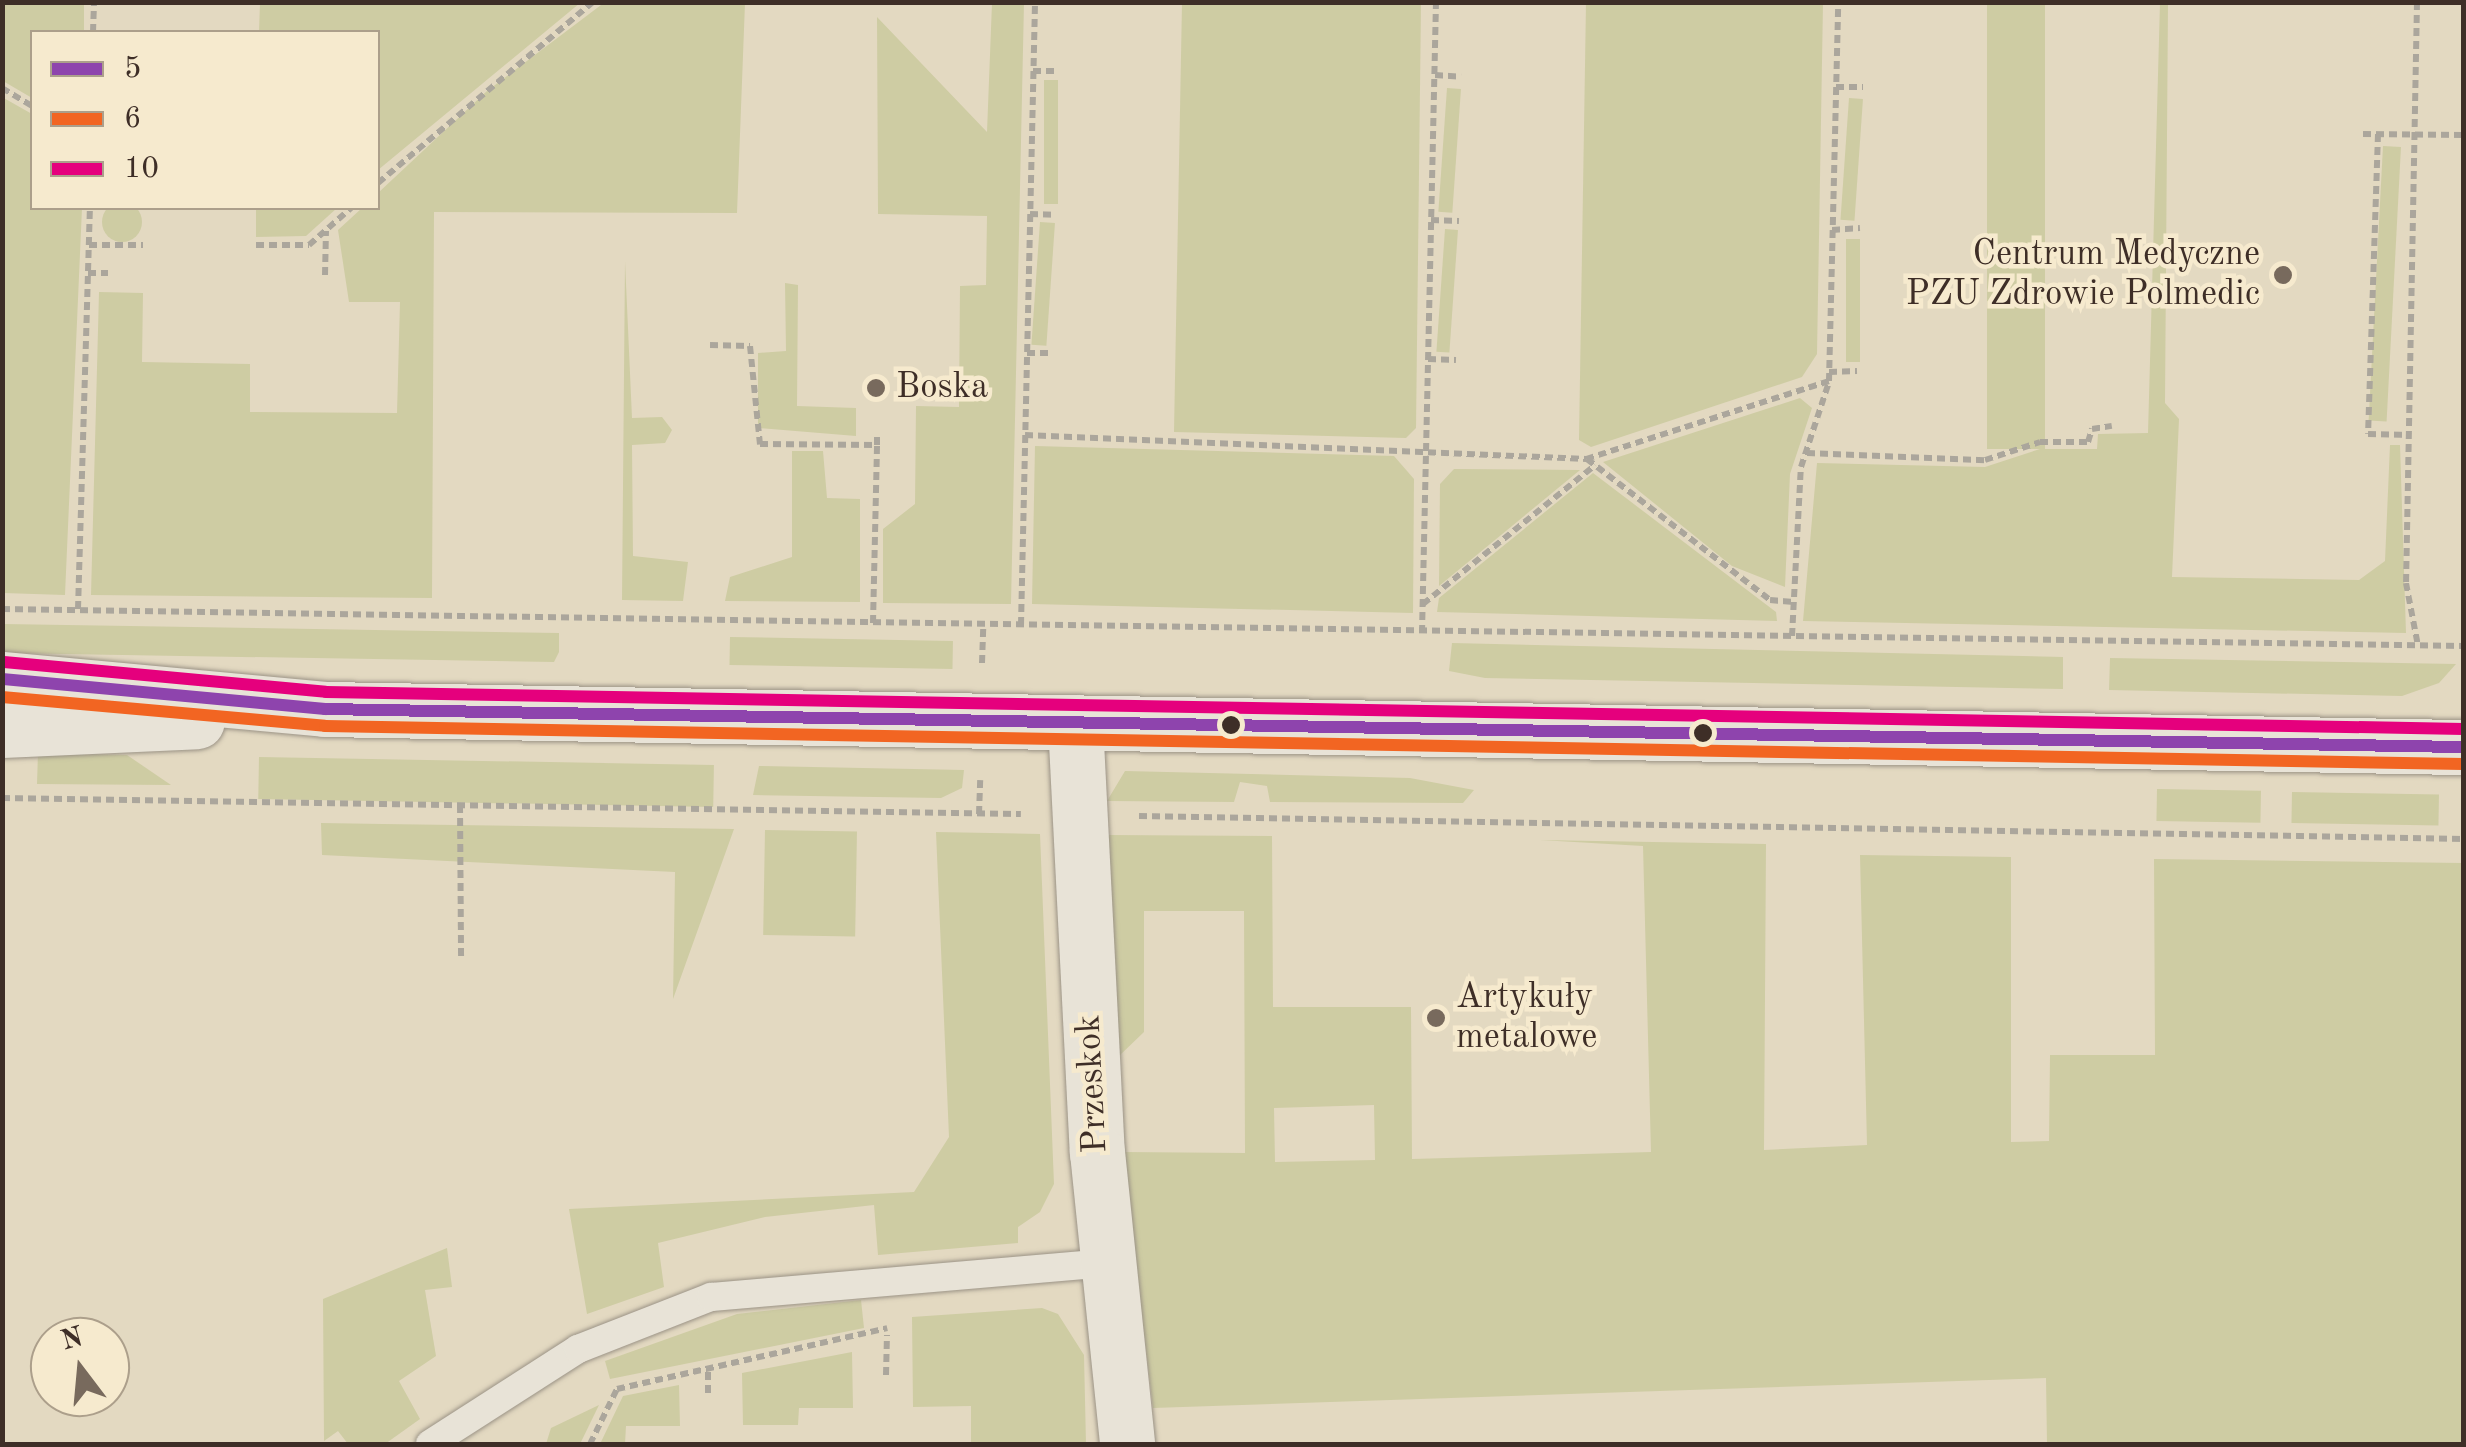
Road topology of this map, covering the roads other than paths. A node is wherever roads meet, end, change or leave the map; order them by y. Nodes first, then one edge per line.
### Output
1 (2, 679) edge
2 (325, 710) junction
3 (1075, 722) junction
4 (2, 730) edge
5 (2464, 748) edge
6 (1105, 1262) junction
7 (430, 1444) edge
8 (1127, 1444) edge

1 - 2 main road
2 - 3 main road
2 - 4 main road
3 - 5 main road
3 - 6 main road, Przeskok
6 - 7 lane
6 - 8 main road, Przeskok

